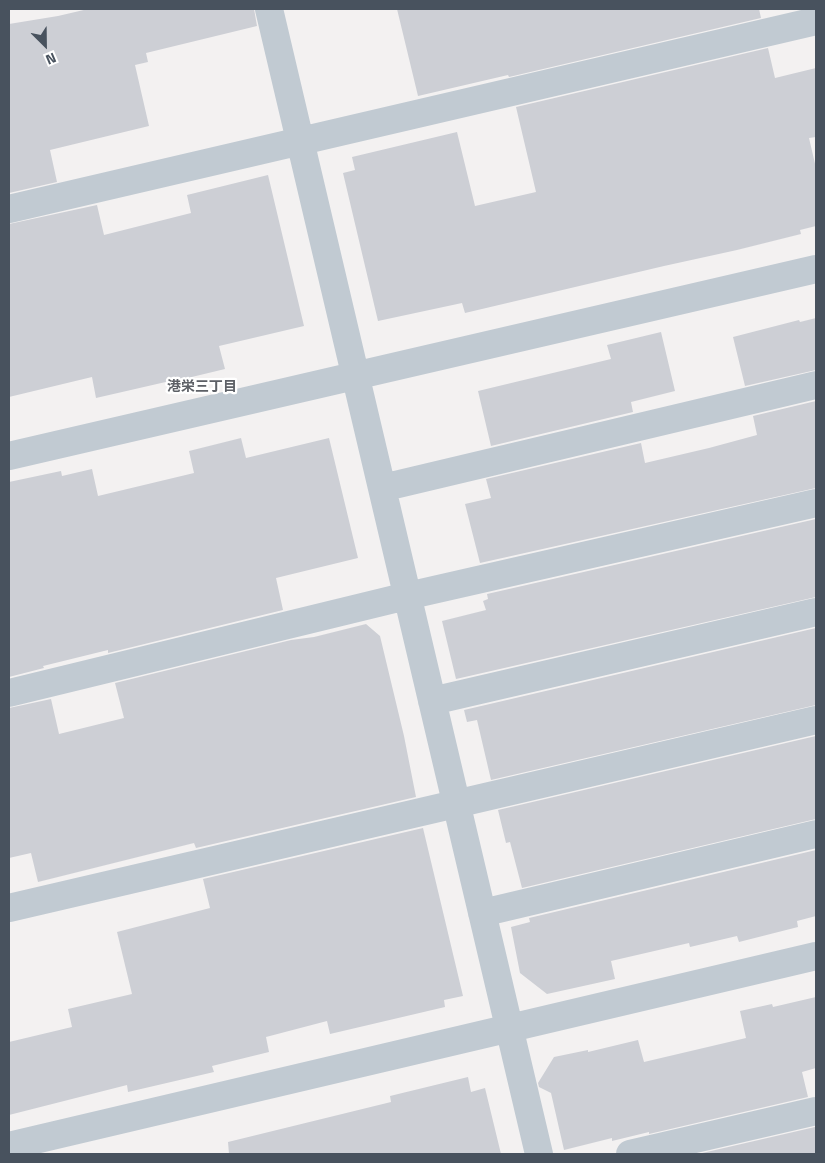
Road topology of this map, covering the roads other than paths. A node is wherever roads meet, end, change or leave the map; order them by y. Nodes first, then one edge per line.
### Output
1 (269, 9) edge
2 (816, 20) edge
3 (300, 141) junction
4 (9, 209) edge
5 (816, 269) edge
6 (355, 374) junction
7 (816, 385) edge
8 (9, 456) edge
9 (382, 488) junction
10 (816, 503) edge
11 (407, 596) junction
12 (816, 612) edge
13 (9, 693) edge
14 (432, 701) junction
15 (816, 720) edge
16 (456, 804) junction
17 (816, 834) edge
18 (9, 908) edge
19 (482, 913) junction
20 (816, 956) edge
21 (509, 1028) junction
22 (816, 1111) edge
23 (9, 1146) edge
24 (539, 1154) edge
25 (630, 1154) edge

1 - 3 street
2 - 3 street
3 - 4 street
3 - 6 street
5 - 6 street
6 - 8 street
6 - 9 street
7 - 9 street
9 - 11 street
10 - 11 street
11 - 13 street
11 - 14 street
12 - 14 street
14 - 16 street
15 - 16 street
16 - 18 street
16 - 19 street
17 - 19 street
19 - 21 street
20 - 21 street
21 - 23 street
21 - 24 street
22 - 25 street

